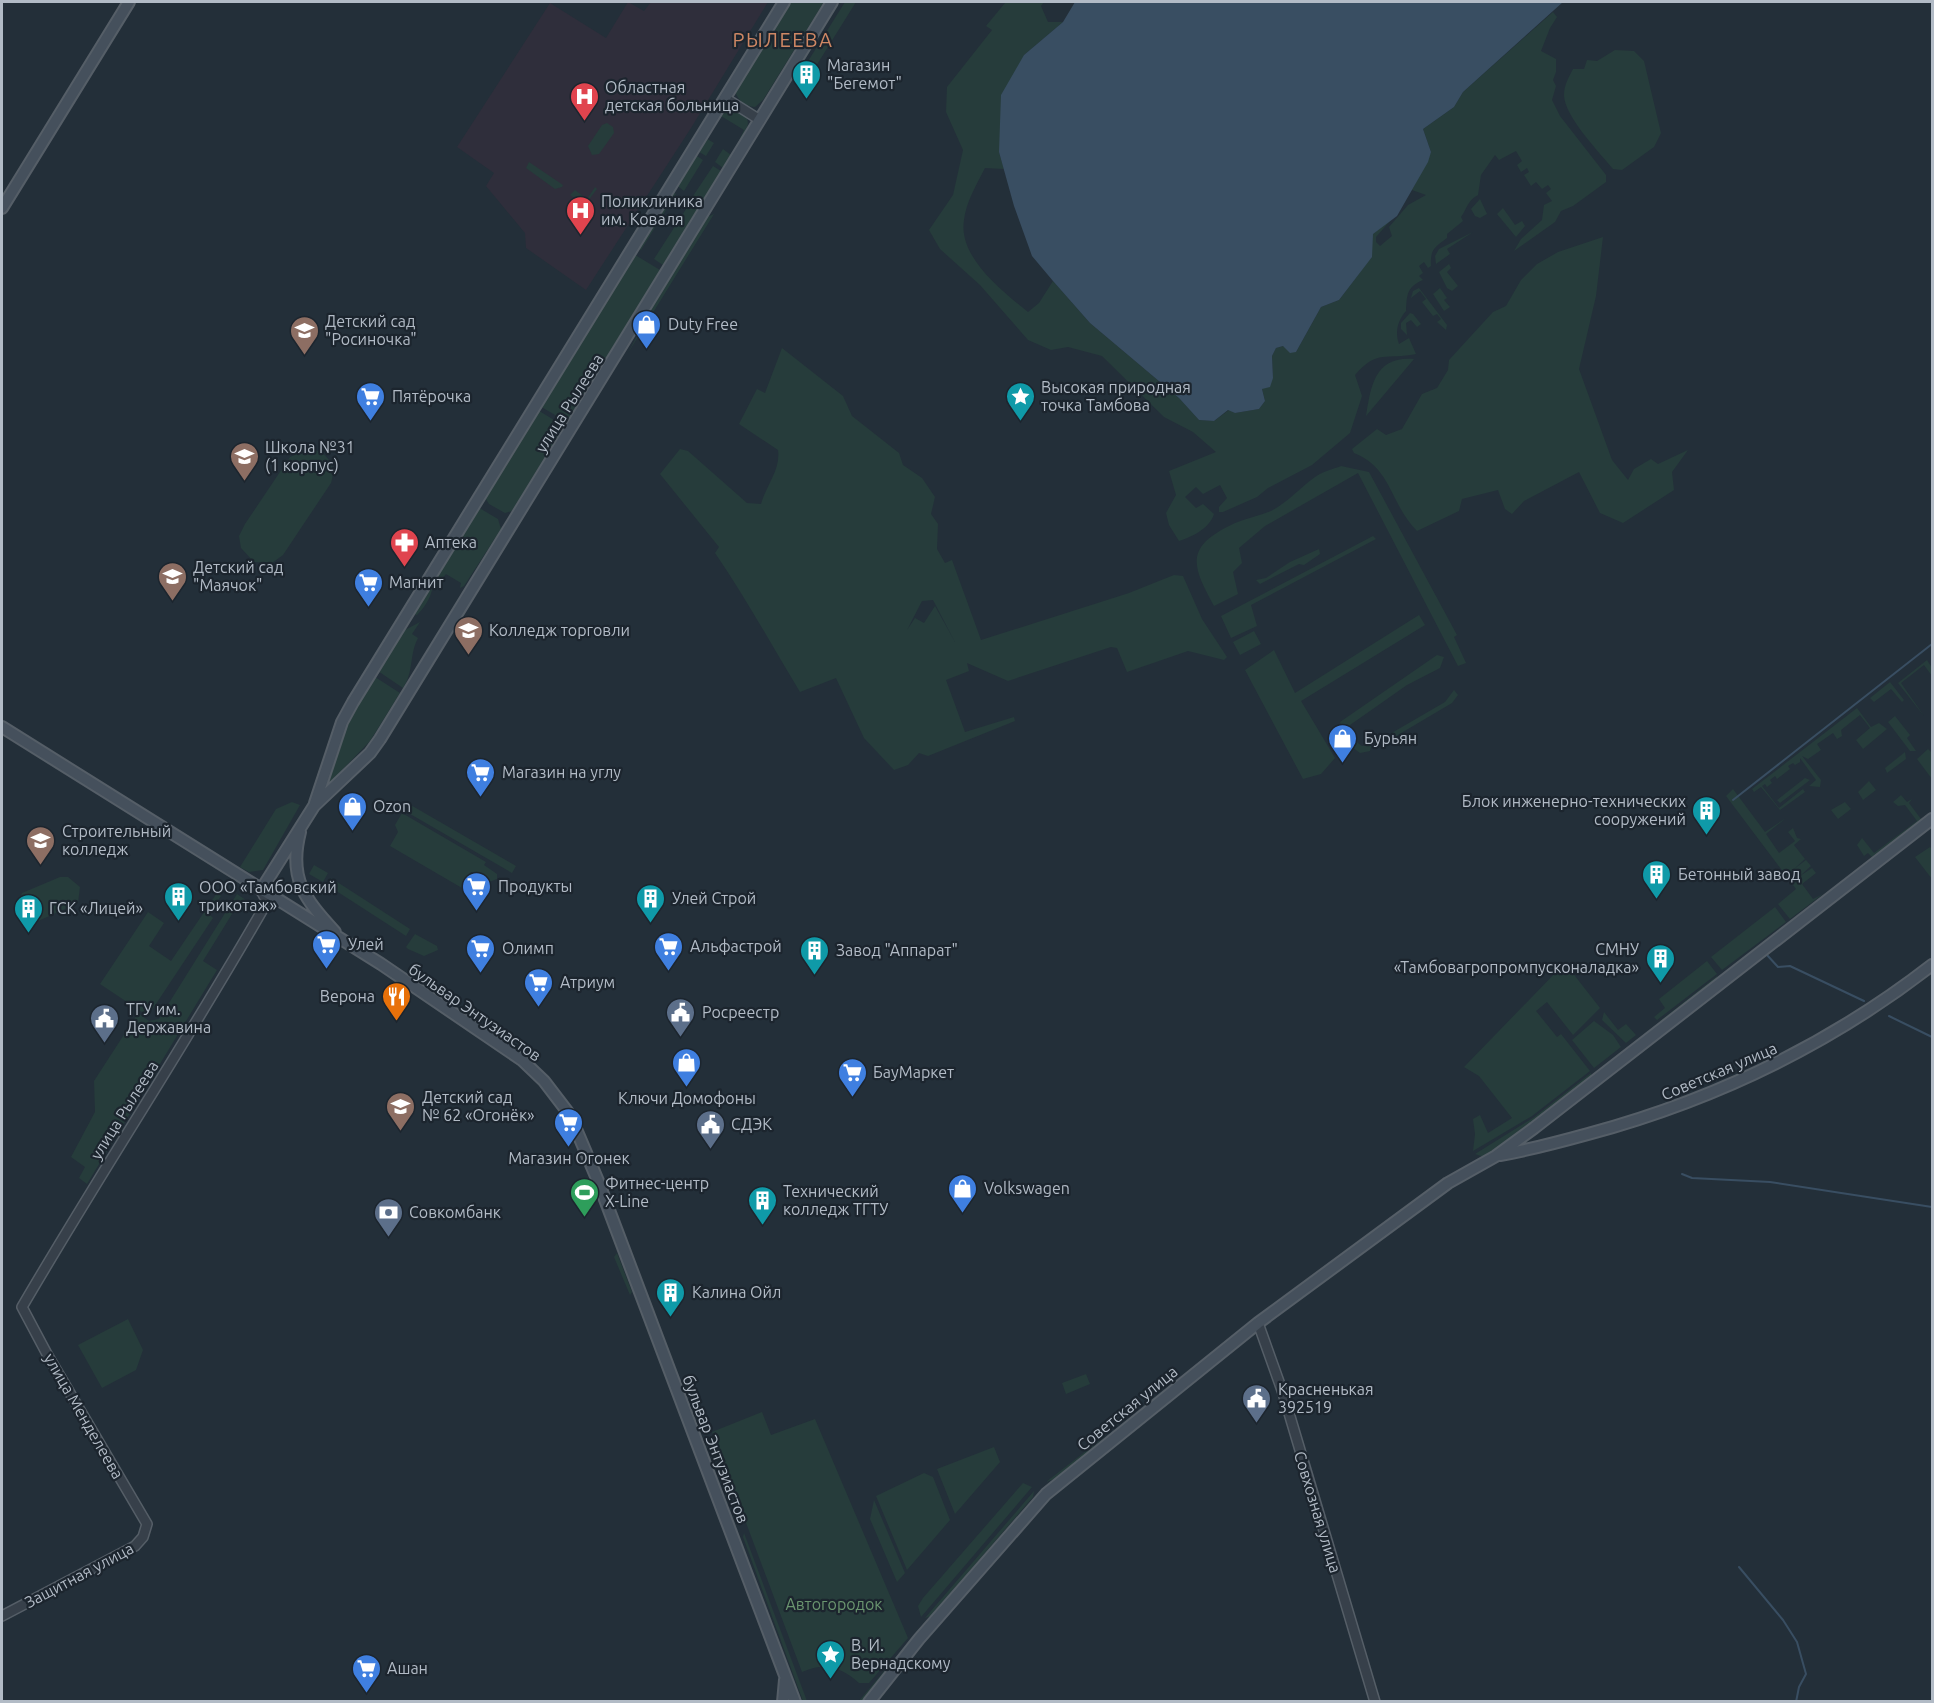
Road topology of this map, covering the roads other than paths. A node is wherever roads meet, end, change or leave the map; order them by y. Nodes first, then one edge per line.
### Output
1 (129, 2) edge
2 (784, 2) edge
3 (832, 2) edge
4 (725, 98) junction
5 (760, 120) junction
6 (2, 208) edge
7 (2, 727) edge
8 (314, 806) junction
9 (1932, 819) edge
10 (303, 823) junction
11 (261, 890) junction
12 (343, 940) junction
13 (1932, 965) edge
14 (1496, 1156) junction
15 (22, 1306) joint
16 (1258, 1323) junction
17 (147, 1524) joint
18 (2, 1616) edge
19 (786, 1677) junction
20 (783, 1701) edge
21 (795, 1701) edge
22 (869, 1701) edge
23 (1375, 1701) edge

1 - 6 main road
2 - 4 main road, улица Рылеева
3 - 5 main road, улица Рылеева
4 - 5 street
4 - 8 main road, улица Рылеева
5 - 8 main road, улица Рылеева
7 - 11 main road, бульвар Энтузиастов
8 - 10 main road, улица Рылеева
9 - 14 main road
10 - 11 main road, улица Рылеева
10 - 12 main road
11 - 12 main road, бульвар Энтузиастов
11 - 15 street, улица Рылеева
12 - 19 main road, бульвар Энтузиастов
13 - 14 main road, Советская улица
14 - 16 main road, Советская улица
15 - 17 street, улица Менделеева
16 - 22 main road, Советская улица
16 - 23 street, Совхозная улица
17 - 18 street, Защитная улица
19 - 20 main road
19 - 21 main road, бульвар Энтузиастов

